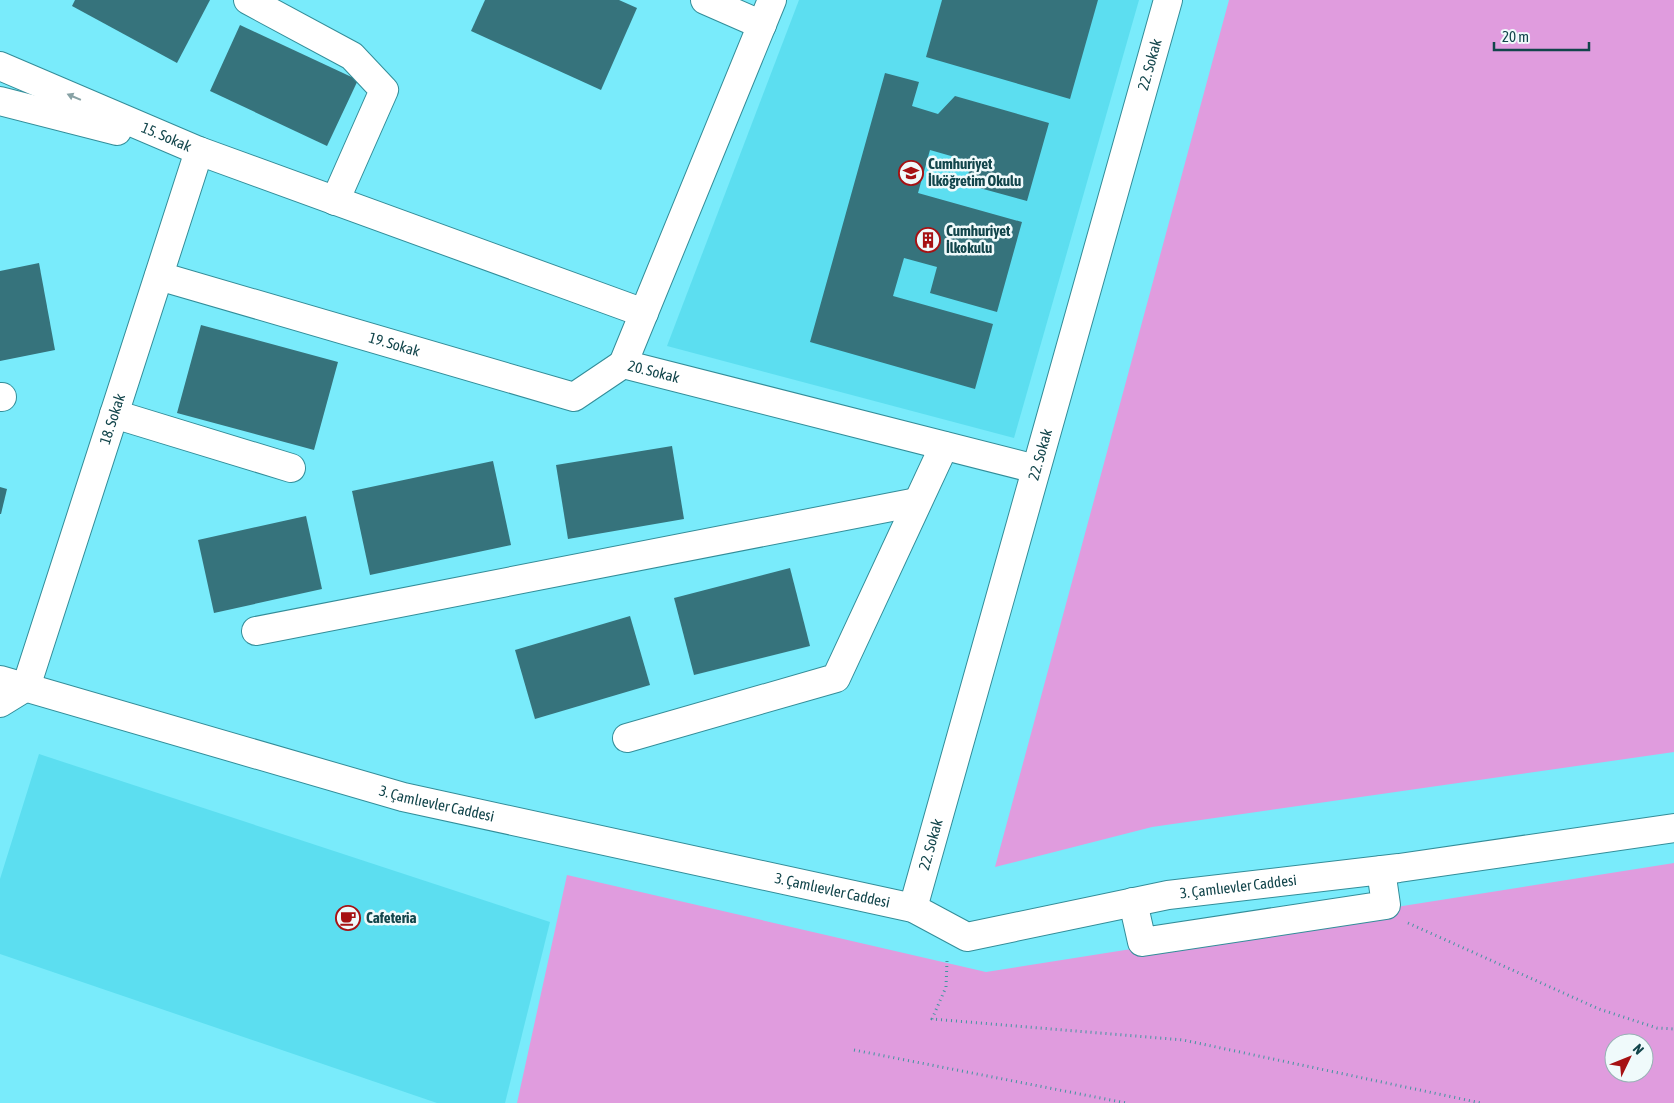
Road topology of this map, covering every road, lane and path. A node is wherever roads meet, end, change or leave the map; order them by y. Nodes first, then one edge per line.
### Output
1 (248, 0) edge
2 (704, 0) edge
3 (772, 0) edge
4 (1168, 0) edge
5 (762, 25) junction
6 (0, 66) edge
7 (0, 101) edge
8 (199, 151) junction
9 (336, 201) junction
10 (159, 276) junction
11 (644, 313) junction
12 (623, 364) junction
13 (114, 414) junction
14 (944, 446) junction
15 (291, 468) dead end
16 (1036, 469) junction
17 (917, 502) junction
18 (256, 631) dead end
19 (0, 680) edge
20 (26, 687) junction
21 (0, 703) edge
22 (627, 738) dead end
23 (1674, 828) edge
24 (1381, 870) junction
25 (1133, 902) junction
26 (913, 908) junction
27 (1406, 922) dead end
28 (949, 928) junction
29 (1674, 1028) edge
30 (854, 1050) dead end
31 (1126, 1103) edge
32 (1481, 1103) edge

1 - 9 street
2 - 5 street
3 - 5 street, 20. Sokak
4 - 16 street, 22. Sokak
5 - 11 street, 20. Sokak
8 -> 6 street, 15. Sokak
7 - 8 street, 15. Sokak
8 - 9 street
8 - 10 street, 18. Sokak
9 - 11 street
10 - 12 street, 19. Sokak
10 - 13 street, 18. Sokak
11 - 12 street, 20. Sokak
12 - 14 street, 20. Sokak
13 - 15 street
13 - 20 street, 18. Sokak
14 - 16 street, 20. Sokak
14 - 17 street
16 - 26 street, 22. Sokak
17 - 18 street
17 - 22 street
19 - 20 street, 3. Çamlıevler Caddesi
20 - 21 street
20 - 26 street, 3. Çamlıevler Caddesi
23 - 24 street, 3. Çamlıevler Caddesi
24 - 25 street, 3. Çamlıevler Caddesi
24 - 25 street
25 - 28 street, 3. Çamlıevler Caddesi
26 - 28 street, 3. Çamlıevler Caddesi
27 - 29 path
28 - 32 path
30 - 31 path

